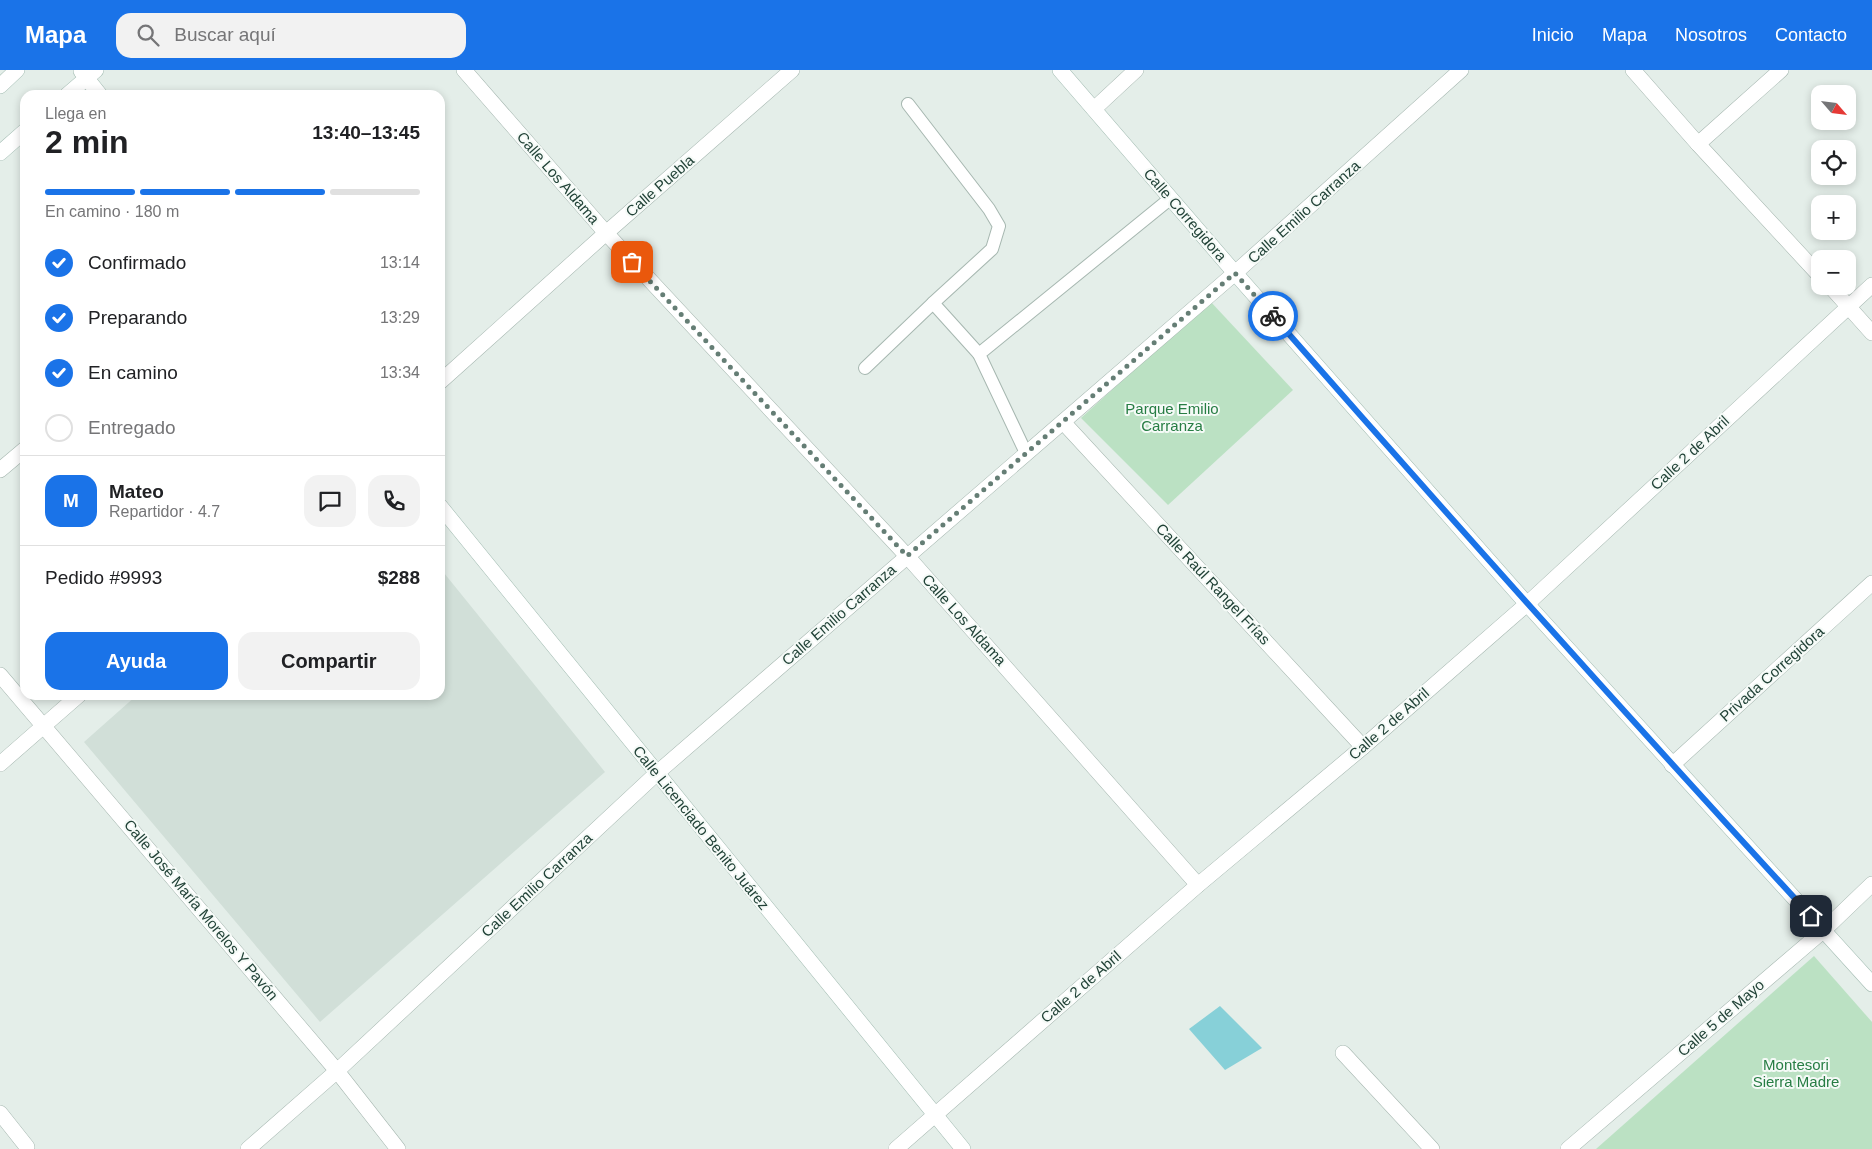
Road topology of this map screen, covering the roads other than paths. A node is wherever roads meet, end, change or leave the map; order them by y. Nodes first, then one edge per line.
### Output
1 (17, 70) edge
2 (464, 70) edge
3 (792, 70) edge
4 (1060, 70) edge
5 (1136, 70) edge
6 (1461, 70) edge
7 (1633, 70) edge
8 (1782, 70) edge
9 (87, 73) edge
10 (0, 86) edge
11 (71, 90) edge
12 (97, 90) edge
13 (908, 104) dead end
14 (1094, 109) junction
15 (20, 135) edge
16 (1698, 144) junction
17 (0, 152) edge
18 (1171, 198) junction
19 (606, 234) junction
20 (1811, 266) edge
21 (1235, 273) junction
22 (1872, 285) edge
23 (1838, 295) edge
24 (933, 303) junction
25 (1848, 306) junction
26 (1872, 333) edge
27 (979, 354) junction
28 (865, 368) dead end
29 (445, 378) edge
30 (1063, 422) junction
31 (20, 453) edge
32 (1026, 453) junction
33 (0, 470) edge
34 (445, 512) edge
35 (907, 556) junction
36 (1872, 583) edge
37 (1527, 604) junction
38 (0, 674) edge
39 (20, 697) edge
40 (22, 700) edge
41 (74, 700) edge
42 (44, 725) junction
43 (1363, 747) junction
44 (0, 764) edge
45 (1672, 765) junction
46 (657, 774) junction
47 (1872, 884) edge
48 (1198, 885) junction
49 (1824, 930) junction
50 (1872, 984) edge
51 (1343, 1053) dead end
52 (337, 1071) junction
53 (0, 1113) edge
54 (934, 1115) junction
55 (27, 1146) dead end
56 (248, 1149) edge
57 (398, 1149) edge
58 (896, 1149) edge
59 (963, 1149) edge
60 (1432, 1149) edge
61 (1568, 1149) edge

1 - 10 street
2 - 19 street, Calle Los Aldama
3 - 19 street, Calle Puebla
4 - 14 street, Calle Corregidora
5 - 14 street
6 - 21 street, Calle Emilio Carranza
7 - 16 street
8 - 16 street
9 - 11 street
9 - 12 street
13 - 24 lane
14 - 18 street, Calle Corregidora
15 - 17 street
16 - 20 street
18 - 21 street, Calle Corregidora
18 - 27 lane
19 - 29 street, Calle Puebla
19 - 35 street, Calle Los Aldama
21 - 30 street, Calle Emilio Carranza
21 - 37 street, Calle Corregidora
22 - 25 street, Calle 2 de Abril
23 - 25 street
24 - 27 lane
24 - 28 lane
25 - 26 street
25 - 37 street, Calle 2 de Abril
27 - 32 lane
30 - 32 street, Calle Emilio Carranza
30 - 43 street, Calle Raúl Rangel Frías
31 - 33 street
32 - 35 street, Calle Emilio Carranza
34 - 46 street, Calle Licenciado Benito Juárez
35 - 46 street, Calle Emilio Carranza
35 - 48 street, Calle Los Aldama
36 - 45 street, Privada Corregidora
37 - 43 street, Calle 2 de Abril
37 - 45 street, Calle Corregidora
38 - 39 street, Calle José María Morelos Y Pavón
40 - 42 street, Calle José María Morelos Y Pavón
41 - 42 street
42 - 44 street
42 - 52 street, Calle José María Morelos Y Pavón
43 - 48 street, Calle 2 de Abril
45 - 49 street, Calle Corregidora
46 - 52 street, Calle Emilio Carranza
46 - 54 street, Calle Licenciado Benito Juárez
47 - 49 street, Calle 5 de Mayo
48 - 54 street, Calle 2 de Abril
49 - 50 street, Calle Corregidora
49 - 61 street, Calle 5 de Mayo
51 - 60 street
52 - 56 street, Calle Emilio Carranza
52 - 57 street, Calle José María Morelos Y Pavón
53 - 55 street
54 - 58 street, Calle 2 de Abril
54 - 59 street, Calle Licenciado Benito Juárez

